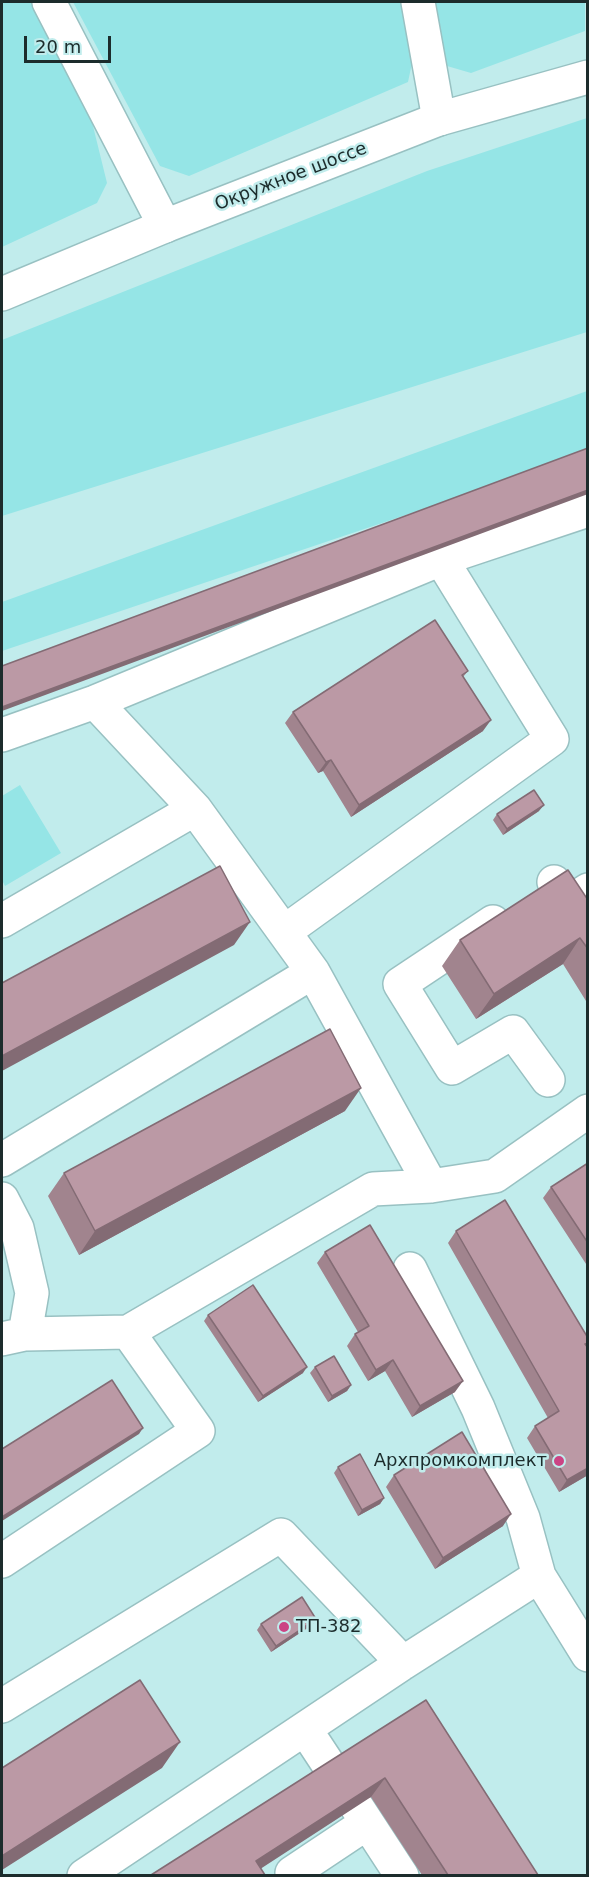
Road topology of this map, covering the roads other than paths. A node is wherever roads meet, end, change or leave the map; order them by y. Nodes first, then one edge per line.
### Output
1 (49, 2) edge
2 (418, 2) edge
3 (588, 77) edge
4 (439, 119) junction
5 (165, 226) junction
6 (2, 294) edge
7 (588, 510) edge
8 (441, 559) junction
9 (95, 702) junction
10 (2, 735) edge
11 (195, 809) junction
12 (588, 890) edge
13 (2, 921) edge
14 (284, 932) junction
15 (313, 972) junction
16 (548, 1080) dead end
17 (588, 1111) edge
18 (2, 1160) edge
19 (431, 1186) junction
20 (2, 1199) edge
21 (410, 1269) dead end
22 (128, 1332) junction
23 (13, 1336) edge
24 (2, 1561) edge
25 (539, 1576) junction
26 (588, 1655) edge
27 (403, 1663) junction
28 (2, 1706) edge
29 (305, 1729) junction
30 (332, 1770) edge
31 (84, 1875) edge
32 (294, 1875) edge
33 (402, 1875) edge

1 - 5 main road
2 - 4 main road
3 - 4 main road, Окружное шоссе
4 - 5 main road, Окружное шоссе
5 - 6 main road, Окружное шоссе
7 - 8 main road
8 - 9 main road
8 - 14 main road
9 - 10 main road
9 - 11 main road
11 - 13 main road
11 - 14 main road
12 - 16 main road
14 - 15 main road
15 - 18 main road
15 - 19 main road
17 - 19 main road
19 - 22 main road
20 - 23 main road
21 - 25 main road
22 - 23 main road
22 - 24 main road
25 - 26 main road
25 - 27 main road
27 - 28 main road
27 - 29 main road
29 - 30 main road
29 - 31 main road
32 - 33 main road

